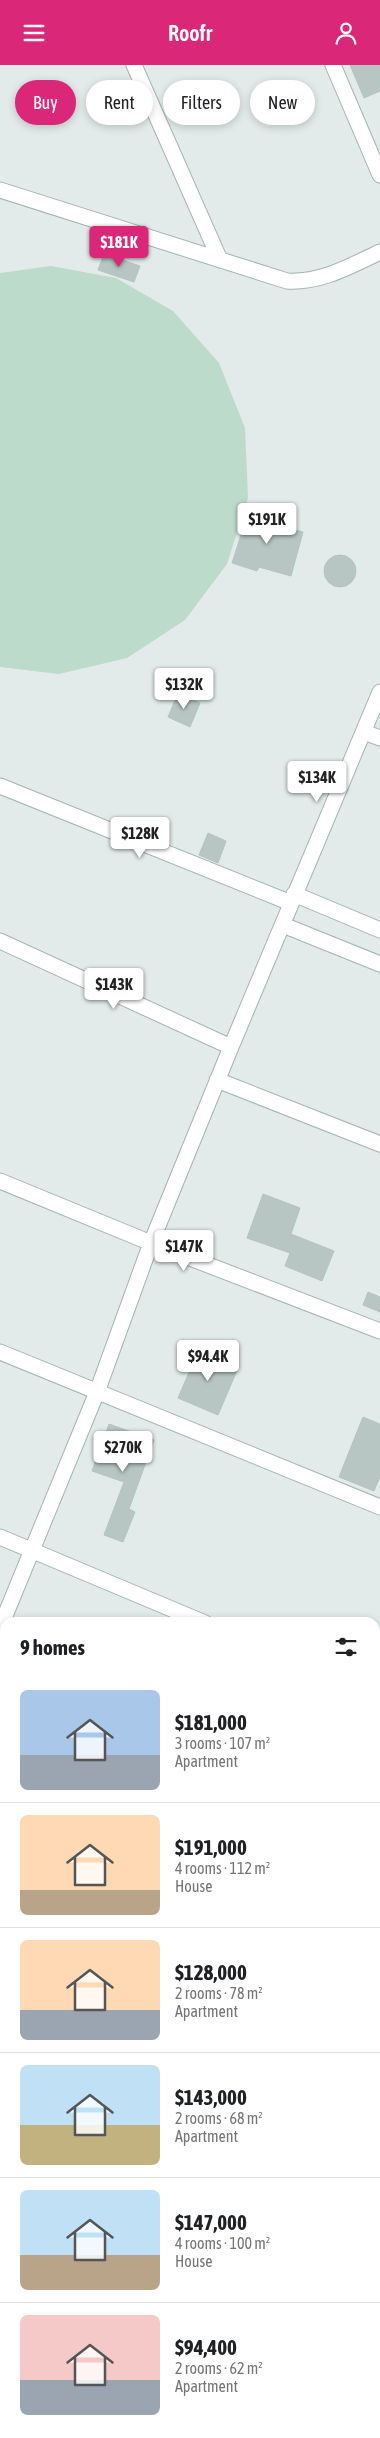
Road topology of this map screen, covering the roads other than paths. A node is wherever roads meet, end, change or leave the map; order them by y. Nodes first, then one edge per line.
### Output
1 (134, 65) edge
2 (333, 65) edge
3 (380, 175) edge
4 (0, 190) edge
5 (380, 252) edge
6 (220, 260) junction
7 (380, 692) edge
8 (364, 732) junction
9 (380, 738) edge
10 (0, 786) edge
11 (292, 899) junction
12 (282, 925) junction
13 (380, 930) edge
14 (0, 941) edge
15 (380, 964) edge
16 (230, 1047) junction
17 (217, 1080) junction
18 (380, 1144) edge
19 (0, 1181) edge
20 (151, 1243) junction
21 (380, 1331) edge
22 (0, 1352) edge
23 (97, 1392) junction
24 (380, 1507) edge
25 (0, 1537) edge
26 (31, 1551) junction
27 (4, 1617) edge
28 (190, 1617) edge

1 - 6 street
2 - 3 street
4 - 6 street
5 - 6 street
7 - 8 street
8 - 9 street
8 - 11 street
10 - 11 street
11 - 12 street
11 - 13 street
12 - 15 street
12 - 16 street
14 - 16 street
16 - 17 street
17 - 18 street
17 - 20 street
19 - 20 street
20 - 21 street
20 - 23 street
22 - 23 street
23 - 24 street
23 - 26 street
25 - 26 street
26 - 27 street
26 - 28 street

